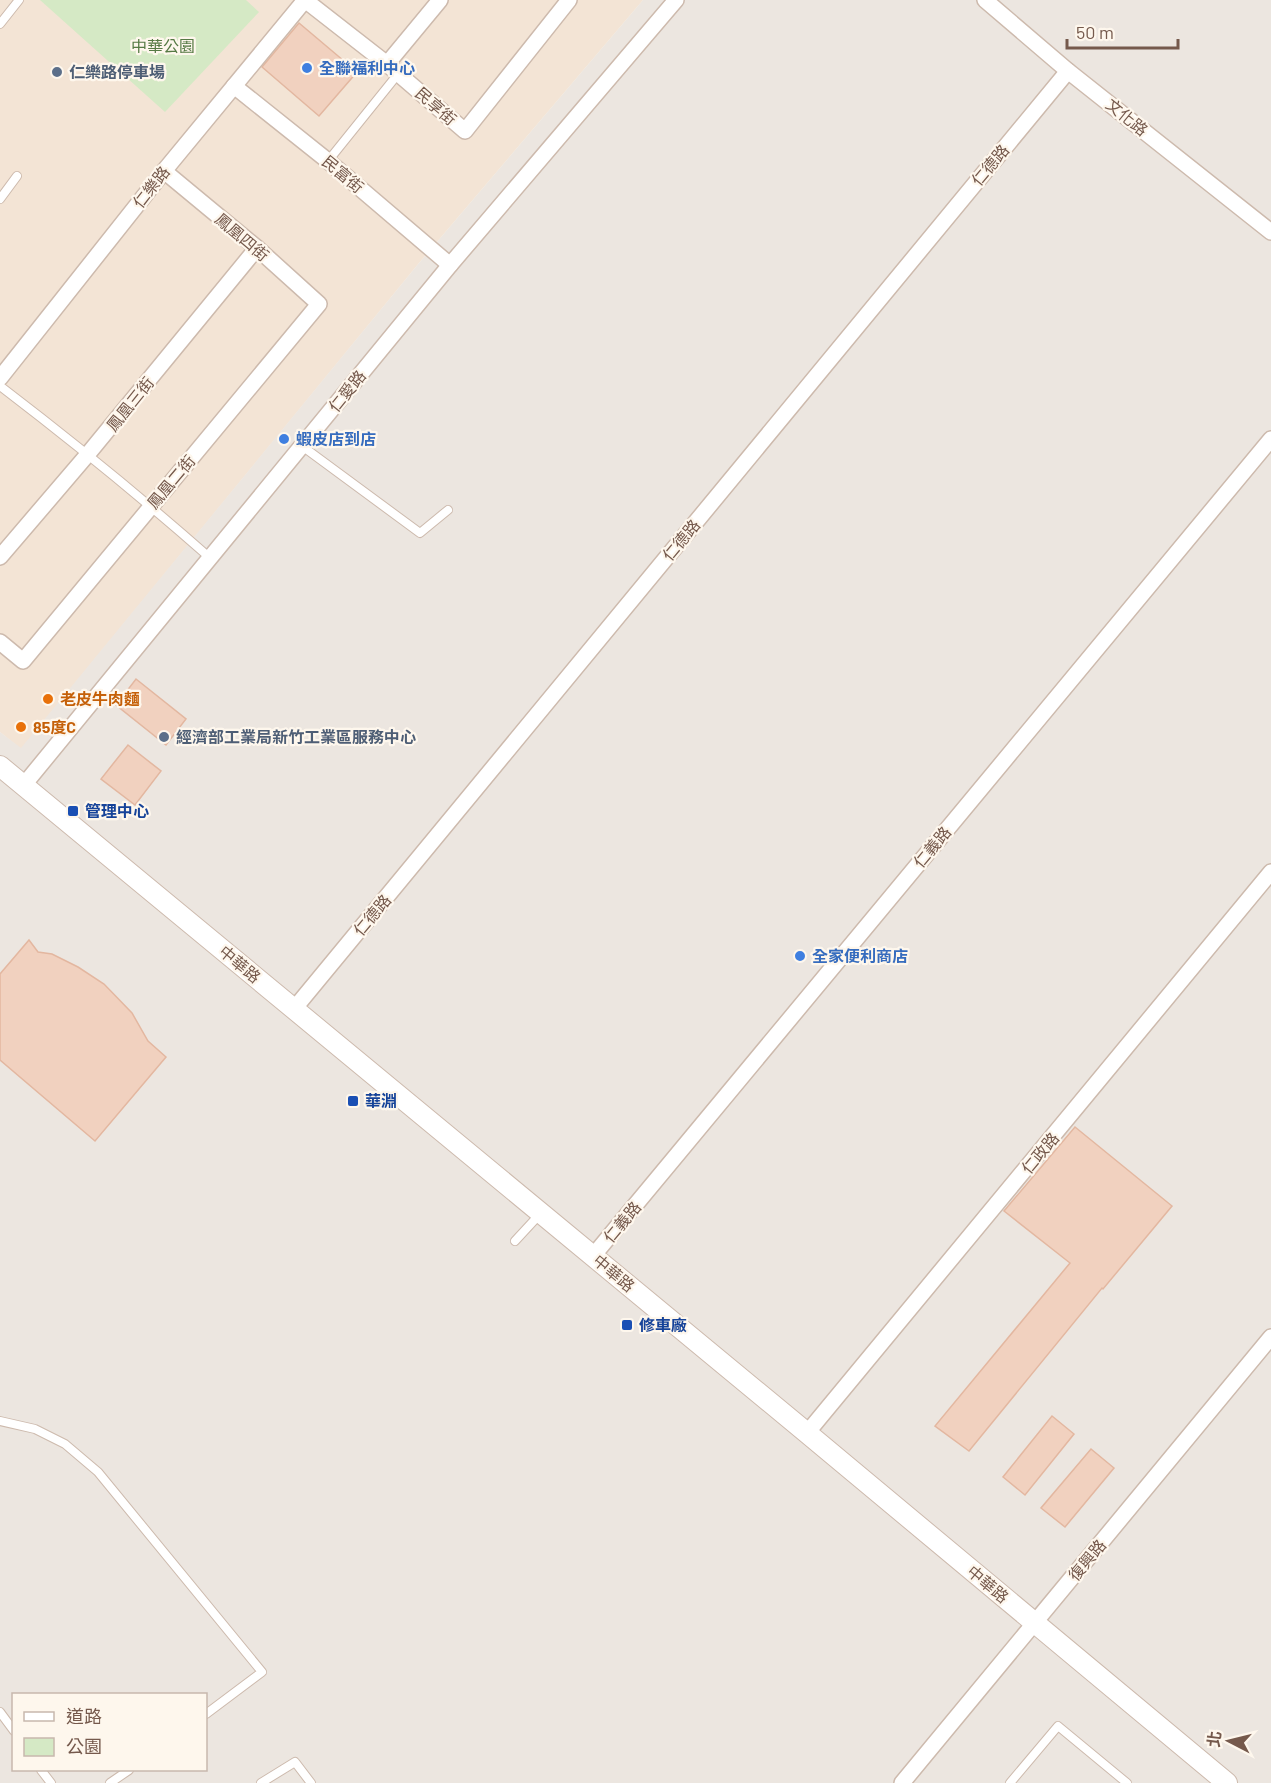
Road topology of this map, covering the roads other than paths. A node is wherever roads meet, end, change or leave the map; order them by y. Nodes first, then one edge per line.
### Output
1 (19, 0) edge
2 (305, 0) edge
3 (440, 0) edge
4 (568, 0) edge
5 (676, 0) edge
6 (985, 0) edge
7 (0, 24) edge
8 (393, 69) junction
9 (1068, 70) junction
10 (234, 86) junction
11 (328, 161) junction
12 (164, 171) junction
13 (17, 176) dead end
14 (0, 199) edge
15 (1271, 232) edge
16 (257, 248) junction
17 (450, 265) junction
18 (319, 304) joint
19 (0, 378) edge
20 (0, 386) edge
21 (1271, 439) edge
22 (302, 446) junction
23 (88, 454) junction
24 (151, 506) junction
25 (448, 510) dead end
26 (0, 557) edge
27 (209, 557) junction
28 (0, 642) edge
29 (0, 766) edge
30 (23, 786) junction
31 (1271, 872) edge
32 (294, 1009) junction
33 (541, 1213) junction
34 (515, 1242) dead end
35 (593, 1256) junction
36 (1271, 1337) edge
37 (0, 1421) edge
38 (807, 1432) junction
39 (1035, 1624) junction
40 (0, 1712) edge
41 (207, 1713) edge
42 (12, 1728) edge
43 (42, 1771) edge
44 (128, 1771) edge
45 (51, 1783) edge
46 (110, 1783) edge
47 (261, 1783) edge
48 (311, 1783) edge
49 (902, 1783) edge
50 (1010, 1783) edge
51 (1127, 1783) edge
52 (1227, 1783) edge

1 - 7 lane
2 - 8 street, 民享街
2 - 10 street, 仁樂路
3 - 8 street
4 - 8 street, 民享街
5 - 17 street, 仁愛路
6 - 9 street, 文化路
8 - 11 lane
9 - 15 street, 文化路
9 - 32 street, 仁德路
10 - 11 street, 民富街
10 - 12 street, 仁樂路
11 - 17 street, 民富街
12 - 16 street, 鳳凰四街
12 - 19 street, 仁樂路
13 - 14 lane
16 - 18 street, 鳳凰四街
16 - 23 street, 鳳凰三街
17 - 22 street, 仁愛路
18 - 24 street, 鳳凰二街
20 - 23 lane
21 - 35 street, 仁義路
22 - 25 lane
22 - 27 street, 仁愛路
23 - 24 lane
23 - 26 street, 鳳凰三街
24 - 27 lane
24 - 28 street, 鳳凰二街
27 - 30 street, 仁愛路
29 - 30 street, 中華路
30 - 32 street, 中華路
31 - 38 street, 仁政路
32 - 33 street, 中華路
33 - 34 lane
33 - 35 street, 中華路
35 - 38 street, 中華路
36 - 39 street, 復興路
37 - 41 lane
38 - 39 street, 中華路
39 - 49 street, 復興路
39 - 52 street, 中華路
40 - 42 lane
43 - 45 lane
44 - 46 lane
47 - 48 lane
50 - 51 lane

